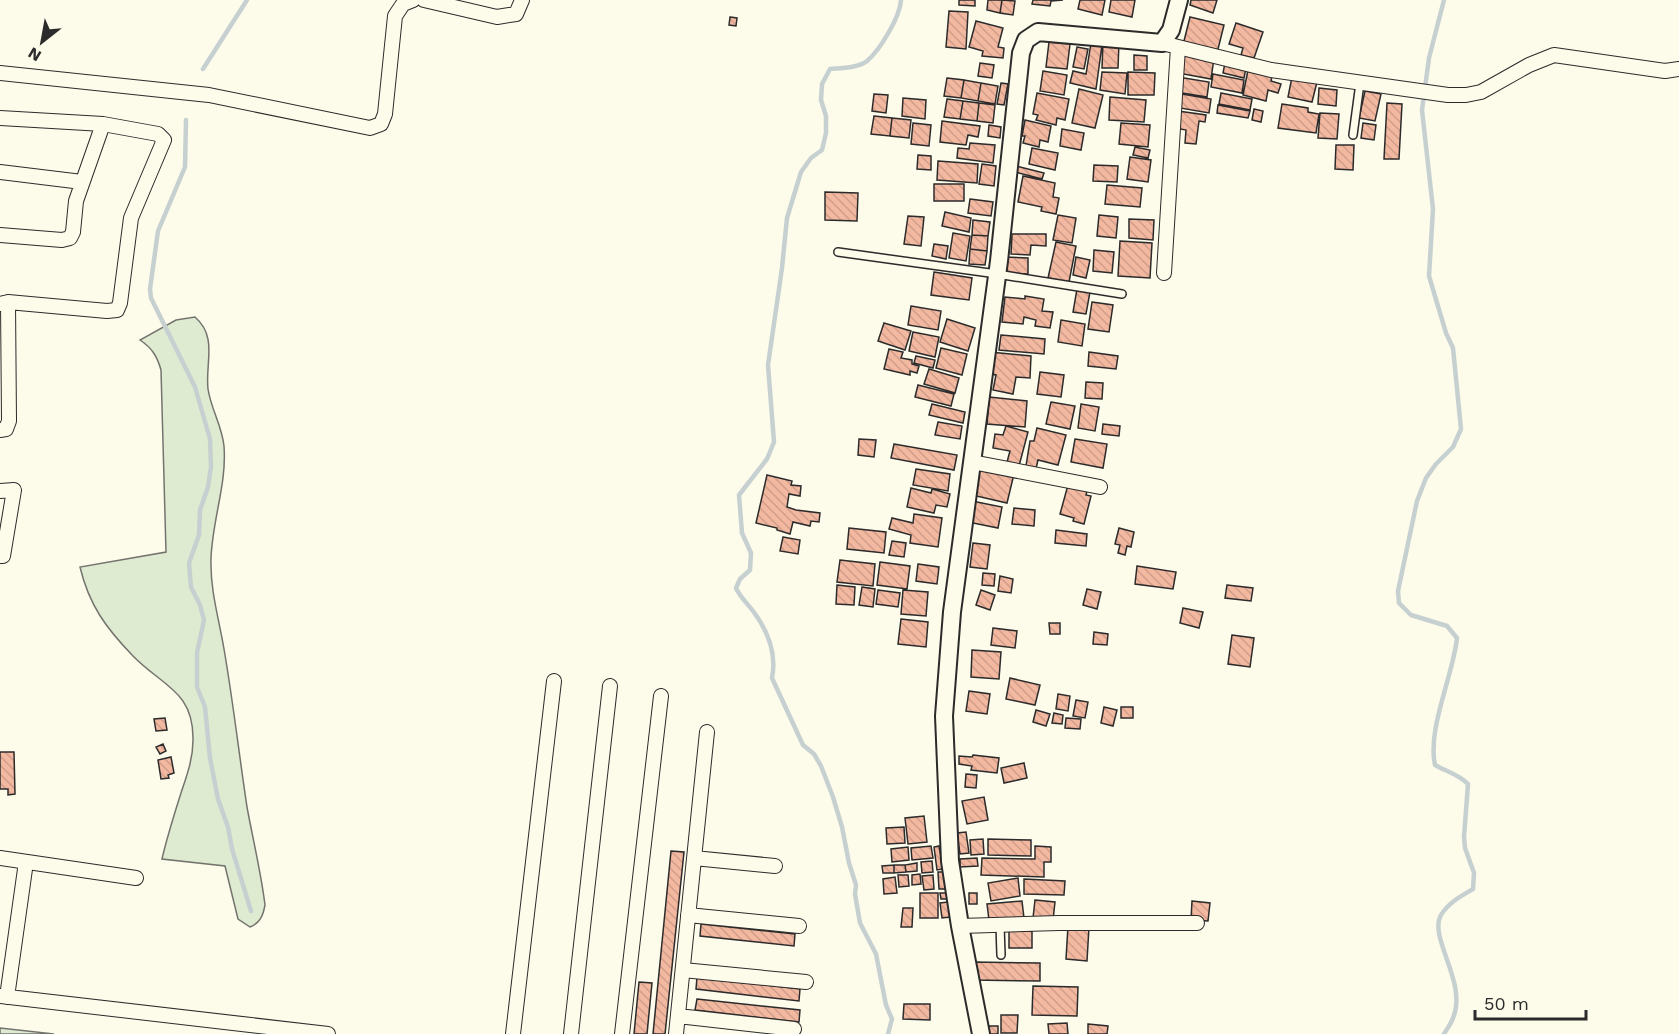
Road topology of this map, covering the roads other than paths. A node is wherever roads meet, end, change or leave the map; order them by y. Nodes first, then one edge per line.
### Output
1 (413, 0) edge
2 (424, 0) edge
3 (522, 0) edge
4 (1179, 0) edge
5 (1170, 45) junction
6 (1679, 69) edge
7 (0, 73) edge
8 (1360, 83) junction
9 (0, 118) edge
10 (103, 124) junction
11 (1353, 135) dead end
12 (0, 172) edge
13 (82, 182) junction
14 (0, 235) edge
15 (838, 252) dead end
16 (1164, 273) dead end
17 (997, 274) junction
18 (1122, 294) dead end
19 (4, 303) edge
20 (4, 370) edge
21 (3, 430) edge
22 (972, 462) junction
23 (1100, 488) dead end
24 (0, 491) edge
25 (0, 556) edge
26 (554, 681) dead end
27 (610, 686) dead end
28 (661, 696) dead end
29 (707, 732) dead end
30 (0, 858) edge
31 (694, 858) junction
32 (26, 862) junction
33 (775, 866) dead end
34 (136, 878) dead end
35 (688, 915) junction
36 (1197, 923) dead end
37 (1000, 924) junction
38 (799, 926) dead end
39 (960, 926) junction
40 (1001, 955) dead end
41 (683, 970) junction
42 (806, 982) dead end
43 (4, 996) edge
44 (678, 1016) junction
45 (794, 1029) dead end
46 (328, 1034) edge
47 (513, 1034) edge
48 (571, 1034) edge
49 (622, 1034) edge
50 (676, 1034) edge
51 (981, 1034) edge

1 - 7 street
2 - 3 street
4 - 5 street
5 - 8 street
5 - 16 street
5 - 17 street
6 - 8 street
8 - 11 lane
9 - 10 street
10 - 13 street
10 - 19 street
12 - 13 street
13 - 14 street
15 - 17 lane
17 - 18 lane
17 - 22 street
19 - 20 street
20 - 21 street
22 - 23 street
22 - 39 street
24 - 25 street
26 - 47 street
27 - 48 street
28 - 49 street
29 - 31 street
30 - 32 street
31 - 33 street
31 - 35 street
32 - 34 street
32 - 43 street
35 - 38 street
35 - 41 street
36 - 37 street
37 - 39 street
37 - 40 lane
39 - 51 street
41 - 42 street
41 - 44 street
43 - 46 street
44 - 45 street
44 - 50 street

